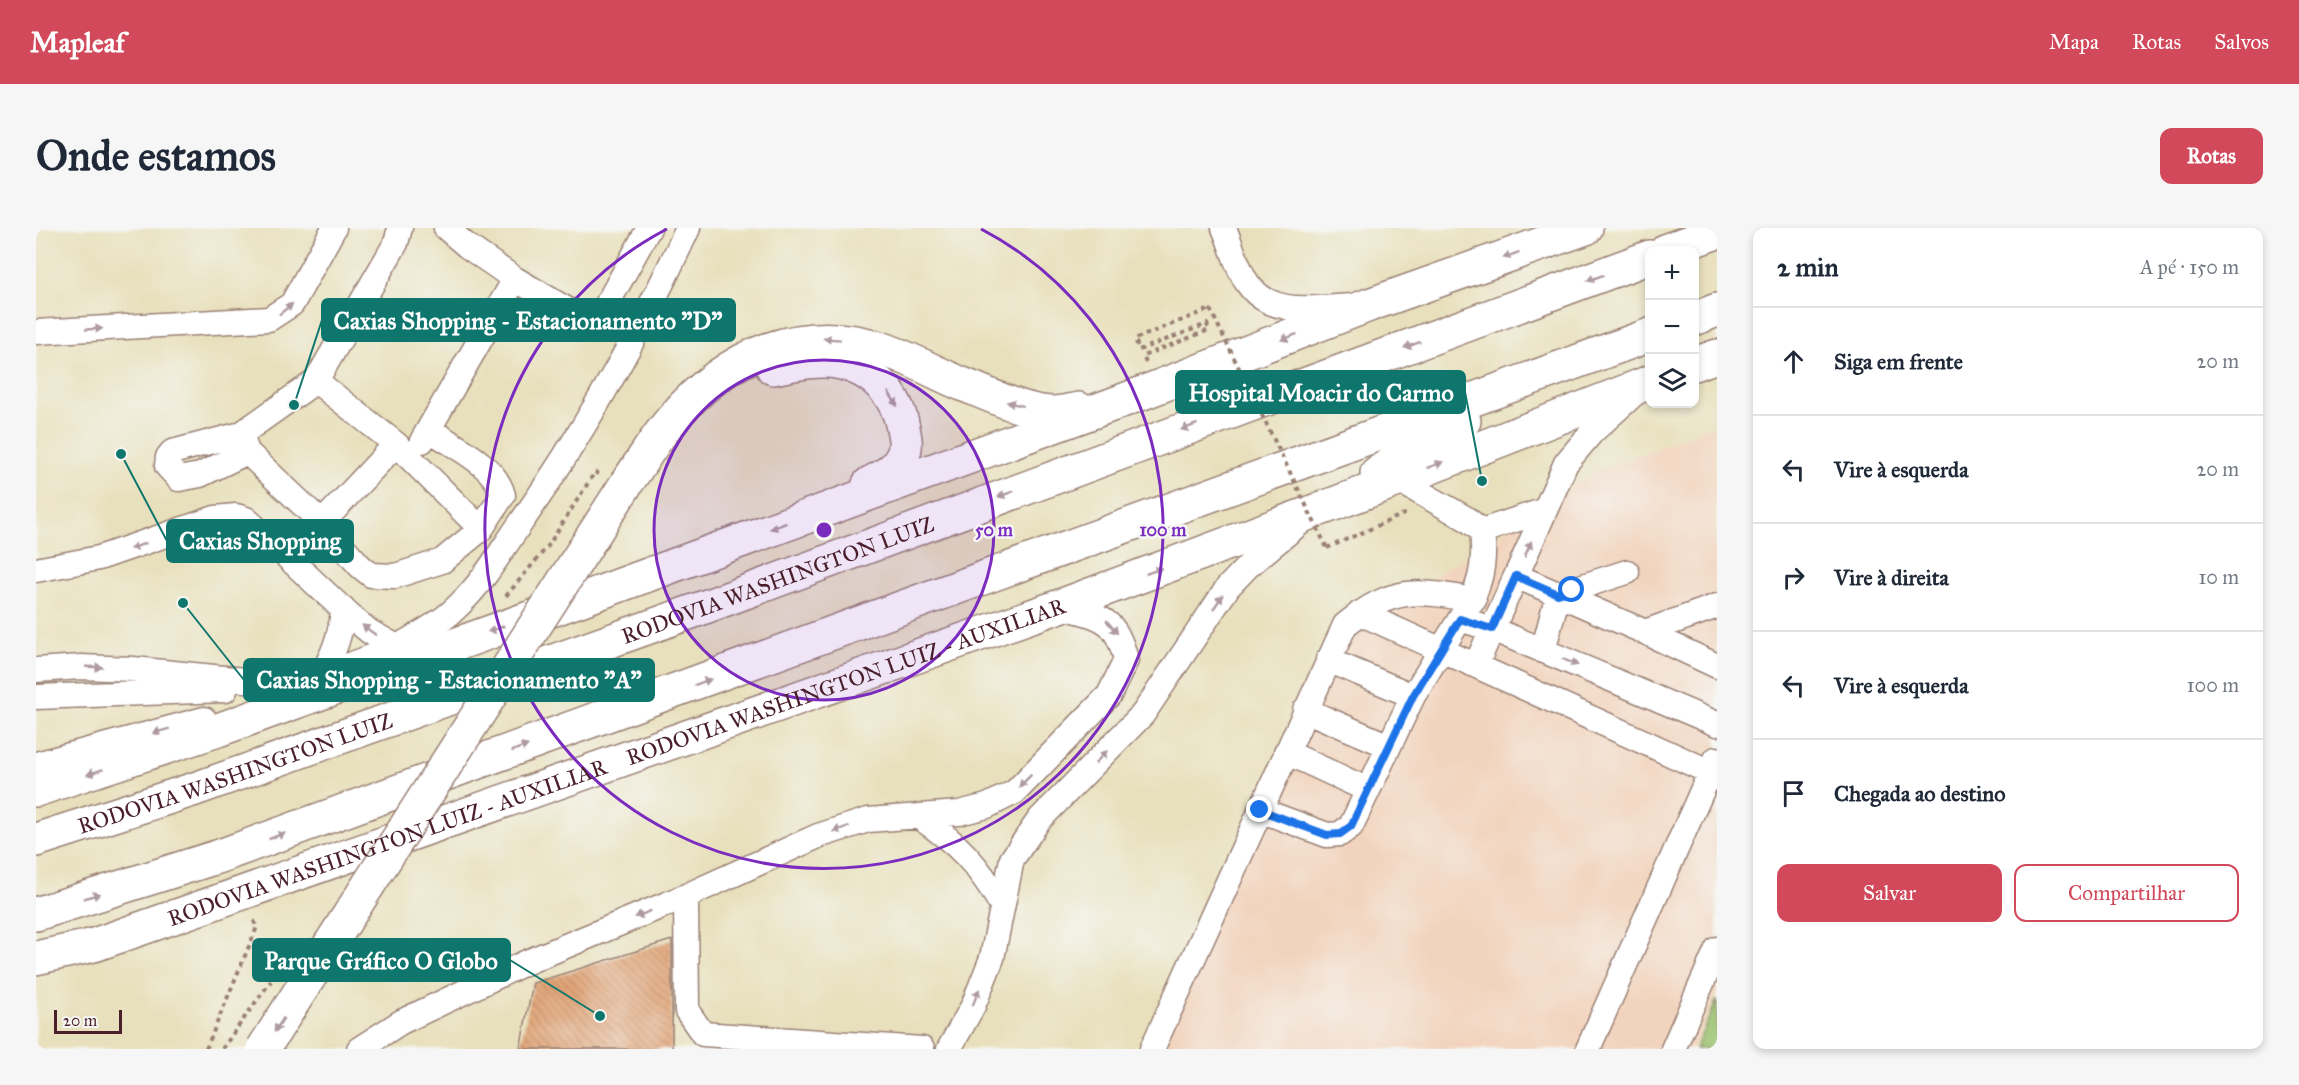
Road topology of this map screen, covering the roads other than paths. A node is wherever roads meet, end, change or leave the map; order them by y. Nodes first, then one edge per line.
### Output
1 (334, 228) edge
2 (416, 228) edge
3 (446, 228) edge
4 (649, 228) edge
5 (688, 228) edge
6 (1224, 228) edge
7 (1586, 228) edge
8 (1717, 232) edge
9 (398, 236) edge
10 (1678, 246) edge
11 (1645, 259) edge
12 (515, 279) junction
13 (1369, 305) junction
14 (1717, 310) edge
15 (1699, 317) edge
16 (36, 332) edge
17 (1645, 337) edge
18 (1610, 350) junction
19 (1717, 356) edge
20 (1699, 363) edge
21 (316, 381) junction
22 (1645, 383) edge
23 (1645, 384) edge
24 (1114, 404) junction
25 (429, 429) junction
26 (404, 451) junction
27 (625, 480) junction
28 (1398, 480) junction
29 (833, 505) junction
30 (1323, 506) junction
31 (1545, 510) junction
32 (322, 523) junction
33 (481, 530) junction
34 (1482, 531) junction
35 (36, 570) edge
36 (1627, 572) dead end
37 (1516, 576) junction
38 (1558, 594) junction
39 (1060, 606) junction
40 (1717, 606) edge
41 (343, 609) junction
42 (1467, 609) junction
43 (1360, 613) junction
44 (1492, 629) junction
45 (1645, 633) junction
46 (397, 647) junction
47 (1440, 649) junction
48 (1543, 651) junction
49 (1328, 660) junction
50 (1476, 665) junction
51 (1717, 666) edge
52 (36, 670) edge
53 (321, 676) junction
54 (247, 685) junction
55 (1109, 695) junction
56 (1413, 696) junction
57 (36, 697) edge
58 (1305, 710) junction
59 (1143, 714) junction
60 (1717, 724) edge
61 (1389, 746) junction
62 (1286, 752) junction
63 (1715, 769) edge
64 (42, 784) edge
65 (1368, 790) junction
66 (1260, 810) junction
67 (919, 818) junction
68 (36, 840) edge
69 (686, 896) junction
70 (1001, 904) junction
71 (36, 914) edge
72 (94, 945) junction
73 (1717, 949) edge
74 (36, 958) edge
75 (36, 981) edge
76 (263, 1049) edge
77 (288, 1049) edge
78 (358, 1049) edge
79 (922, 1049) edge
80 (949, 1049) edge
81 (1152, 1049) edge
82 (1588, 1049) edge
83 (1673, 1049) edge

16 -> 1 street
2 - 9 street
3 - 12 street
4 - 12 street
5 - 46 street
6 - 13 street
7 -> 13 highway
8 - 10 highway
9 - 21 street
11 -> 68 highway, RODOVIA WASHINGTON LUIZ
12 - 25 street
13 -> 24 highway
14 - 15 highway
17 - 18 highway
18 - 30 highway
71 -> 18 highway
19 - 20 highway
21 - 26 street
21 - 32 street
28 -> 22 highway, RODOVIA WASHINGTON LUIZ - AUXILIAR
23 - 31 street
24 -> 27 highway
24 - 29 highway
25 - 26 street
25 - 33 street
26 - 32 street
26 - 33 street
27 -> 29 highway
27 -> 76 highway, bridge
27 - 77 highway
28 - 30 highway, RODOVIA WASHINGTON LUIZ - AUXILIAR
28 - 34 street
29 -> 64 highway
39 -> 30 highway, RODOVIA WASHINGTON LUIZ - AUXILIAR
59 -> 30 street
31 - 34 street
37 -> 31 street
32 - 33 street
34 - 42 street
41 -> 35 street
36 - 38 street
37 - 38 street
37 - 44 street
38 - 45 street
38 - 48 street
39 -> 55 street
39 - 72 highway, RODOVIA WASHINGTON LUIZ - AUXILIAR
40 - 45 street
46 -> 41 street
41 - 53 street
42 - 43 street
42 - 44 street
42 - 47 street
43 - 47 street
43 - 49 street
44 - 48 street
44 - 50 street
45 - 51 street
46 - 53 street
47 - 50 street
47 - 56 street
48 -> 60 street
49 - 56 street
49 - 58 street
50 - 63 street
52 -> 54 street
53 - 54 street
54 - 57 street
55 - 59 street
55 -> 67 street
56 - 61 street
58 - 61 street
58 - 62 street
70 -> 59 street
61 - 65 street
62 - 65 street
62 - 66 street
63 - 82 street
65 - 66 street
66 - 81 street
67 -> 69 street
67 - 70 street
69 -> 78 street
69 - 79 street
80 -> 70 street
72 - 74 highway, RODOVIA WASHINGTON LUIZ - AUXILIAR
72 - 75 highway
73 - 83 street

